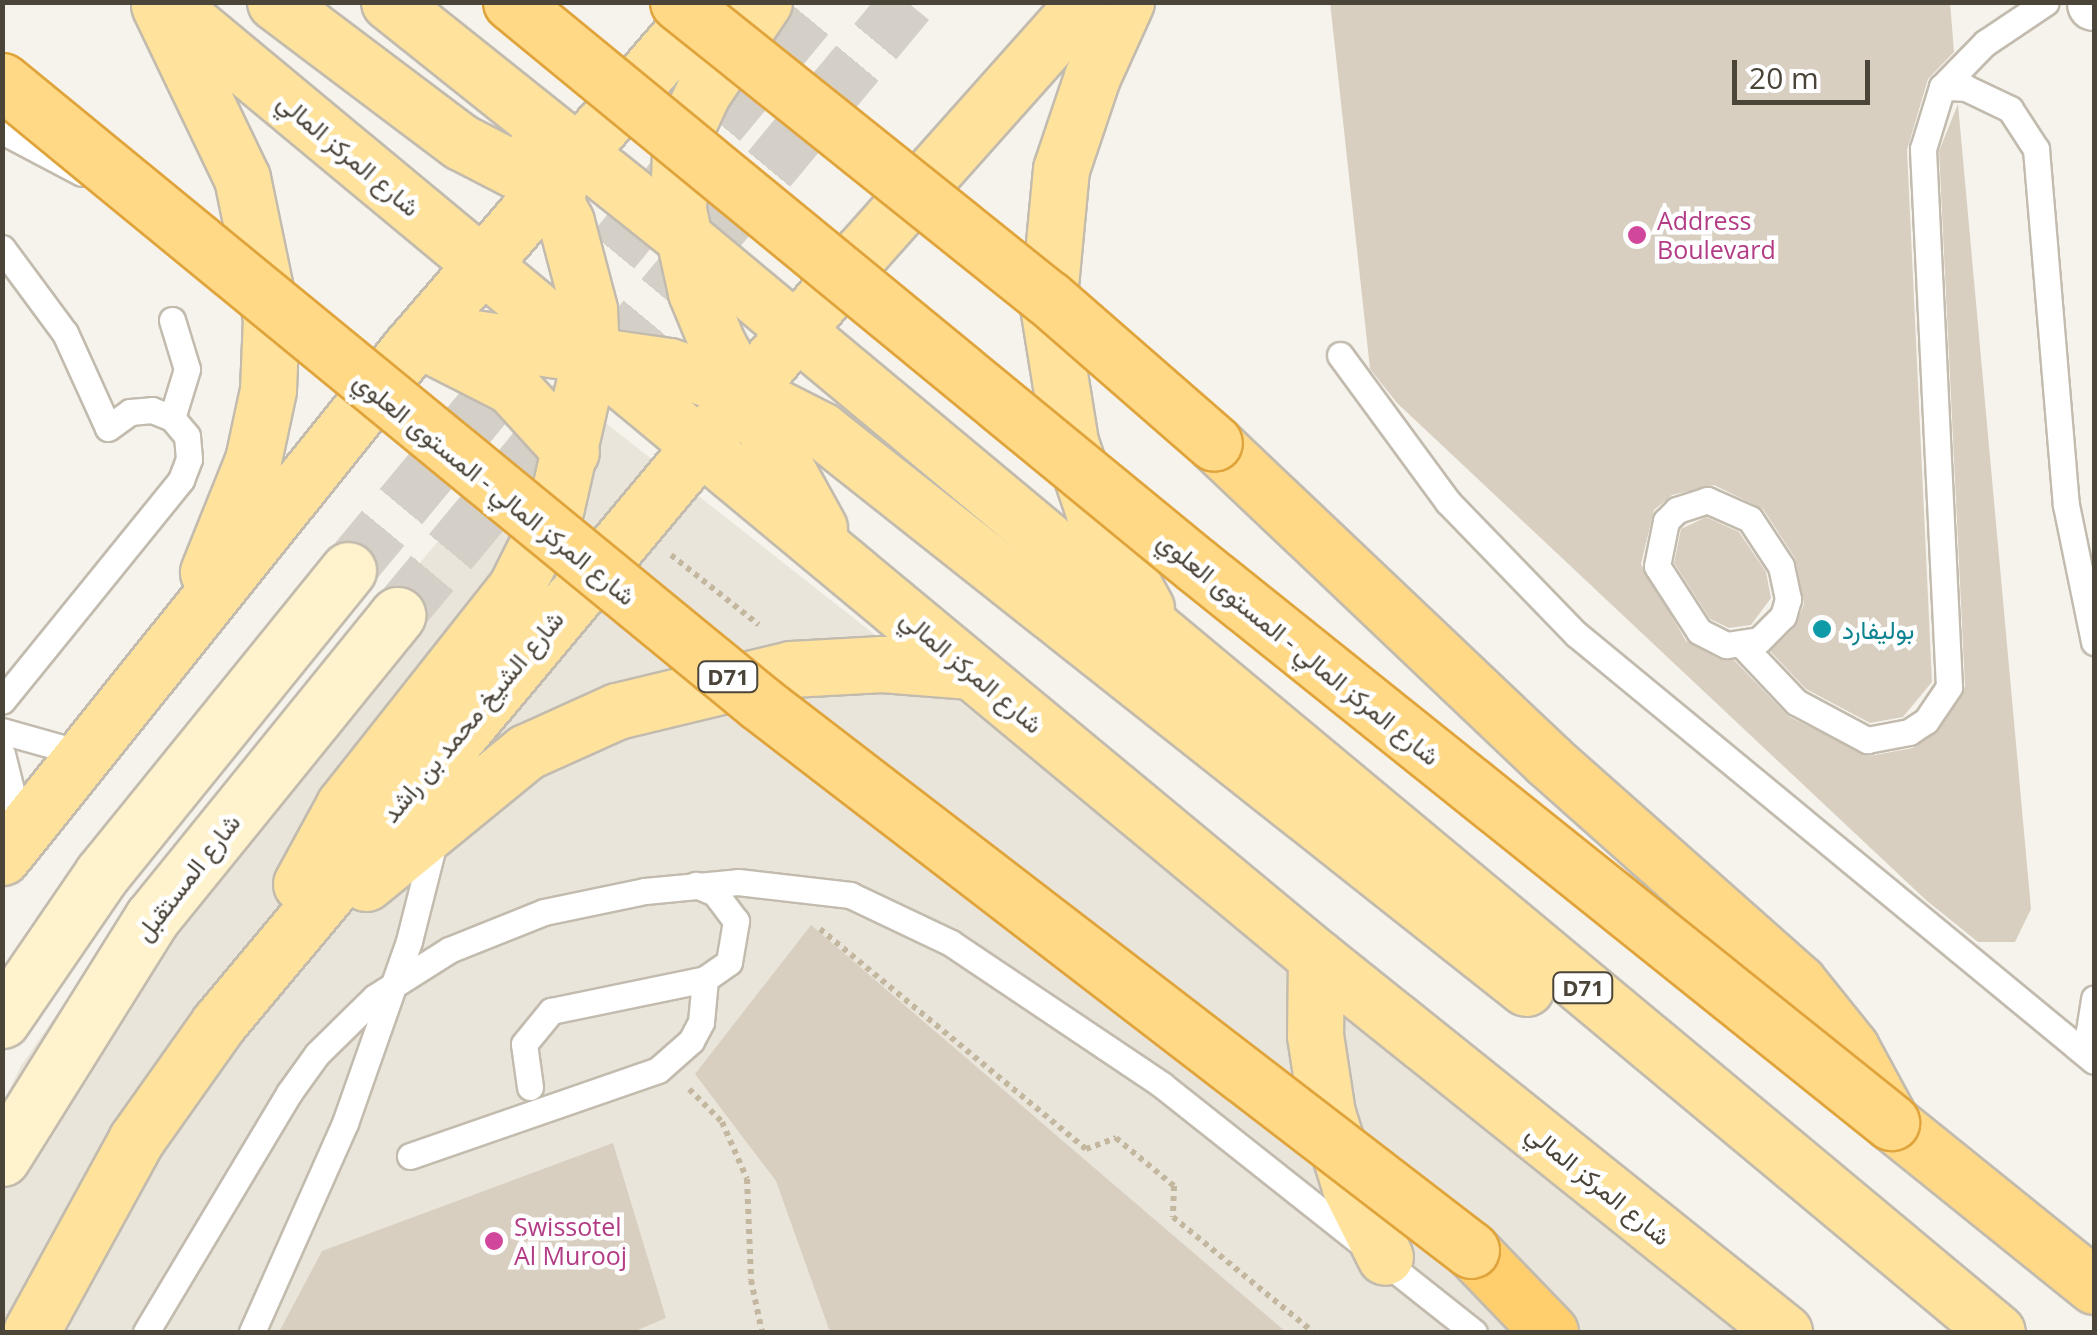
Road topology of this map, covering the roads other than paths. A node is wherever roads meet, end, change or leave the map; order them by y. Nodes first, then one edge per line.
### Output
1 (162, 2) edge
2 (275, 2) edge
3 (388, 2) edge
4 (510, 2) edge
5 (678, 2) edge
6 (708, 2) edge
7 (764, 2) edge
8 (1085, 2) edge
9 (1126, 2) edge
10 (2046, 2) edge
11 (438, 42) junction
12 (2, 81) edge
13 (1942, 87) junction
14 (701, 98) junction
15 (434, 123) junction
16 (2, 130) edge
17 (561, 170) junction
18 (151, 205) junction
19 (684, 238) junction
20 (870, 243) junction
21 (2, 248) edge
22 (482, 264) junction
23 (172, 320) dead end
24 (795, 334) junction
25 (419, 338) junction
26 (591, 353) junction
27 (1340, 356) dead end
28 (744, 391) junction
29 (172, 418) junction
30 (702, 446) junction
31 (571, 452) junction
32 (889, 481) junction
33 (832, 553) junction
34 (348, 570) tunnel mouth
35 (397, 615) tunnel mouth
36 (184, 628) junction
37 (2094, 642) edge
38 (1170, 644) junction
39 (1742, 645) junction
40 (972, 671) junction
41 (2, 701) edge
42 (2, 730) edge
43 (2, 754) edge
44 (84, 754) junction
45 (446, 814) junction
46 (11, 845) edge
47 (696, 886) junction
48 (1316, 956) junction
49 (264, 969) junction
50 (706, 978) junction
51 (392, 986) junction
52 (2094, 998) edge
53 (2, 1020) edge
54 (2094, 1061) edge
55 (530, 1087) dead end
56 (1891, 1122) junction
57 (410, 1156) dead end
58 (2, 1158) edge
59 (1842, 1204) junction
60 (1471, 1250) junction
61 (1385, 1257) junction
62 (2094, 1286) edge
63 (31, 1332) edge
64 (146, 1332) edge
65 (252, 1332) edge
66 (1474, 1332) edge
67 (1550, 1332) edge
68 (1580, 1332) edge
69 (1784, 1332) edge
70 (1997, 1332) edge

1 - 22 main road, شارع المركز المالي
1 - 36 main road
2 - 15 main road
3 - 11 main road, D71
4 - 56 highway, شارع المركز المالي - المستوى العلوي, bridge
5 - 56 highway, bridge
6 - 17 main road
7 - 14 main road
8 - 20 main road, شارع الشيخ محمد بن راشد
9 - 38 main road
10 - 13 lane
11 - 15 main road
11 - 17 main road, D71
12 - 18 highway, شارع المركز المالي - المستوى العلوي / D71, bridge
13 - 37 lane
13 - 39 lane
14 - 19 main road
14 - 20 main road
15 - 17 main road
16 - 18 lane, bridge
17 - 19 main road, D71
17 - 22 main road
17 - 26 main road
18 - 60 highway, شارع المركز المالي - المستوى العلوي / D71, bridge
19 - 20 main road
19 - 24 main road, D71
19 - 28 main road
20 - 24 main road, شارع الشيخ محمد بن راشد
21 - 29 lane
22 - 25 main road
22 - 26 main road, شارع المركز المالي
23 - 29 lane
24 - 28 main road, شارع الشيخ محمد بن راشد
24 - 38 main road, D71
25 - 26 main road
25 - 31 main road
25 - 36 main road
26 - 28 main road
26 - 30 main road, شارع المركز المالي
26 - 31 main road
27 - 54 lane
28 - 30 main road, شارع الشيخ محمد بن راشد
28 - 32 main road
28 - 33 main road
29 - 41 lane
30 - 33 main road, شارع المركز المالي
30 - 49 main road, شارع الشيخ محمد بن راشد
31 - 49 main road
32 - 33 main road
32 - 59 main road
33 - 40 main road, شارع المركز المالي
34 - 53 main road
35 - 58 main road, شارع المستقبل
36 - 44 main road
38 - 59 main road, D71
39 - 39 lane
40 - 45 main road
40 - 48 main road, شارع المركز المالي
42 - 44 lane
43 - 46 lane
44 - 46 main road
45 - 49 main road
45 - 51 lane
47 - 50 lane
47 - 51 lane
47 - 61 lane
48 - 61 main road
48 - 69 main road, شارع المركز المالي
49 - 63 main road, شارع الشيخ محمد بن راشد
50 - 55 lane
50 - 57 lane
51 - 64 lane
51 - 65 lane
52 - 54 lane
56 - 62 highway, شارع المركز المالي - المستوى العلوي
59 - 70 main road, D71
60 - 67 highway
60 - 68 highway, شارع المركز المالي - المستوى العلوي
61 - 66 lane

